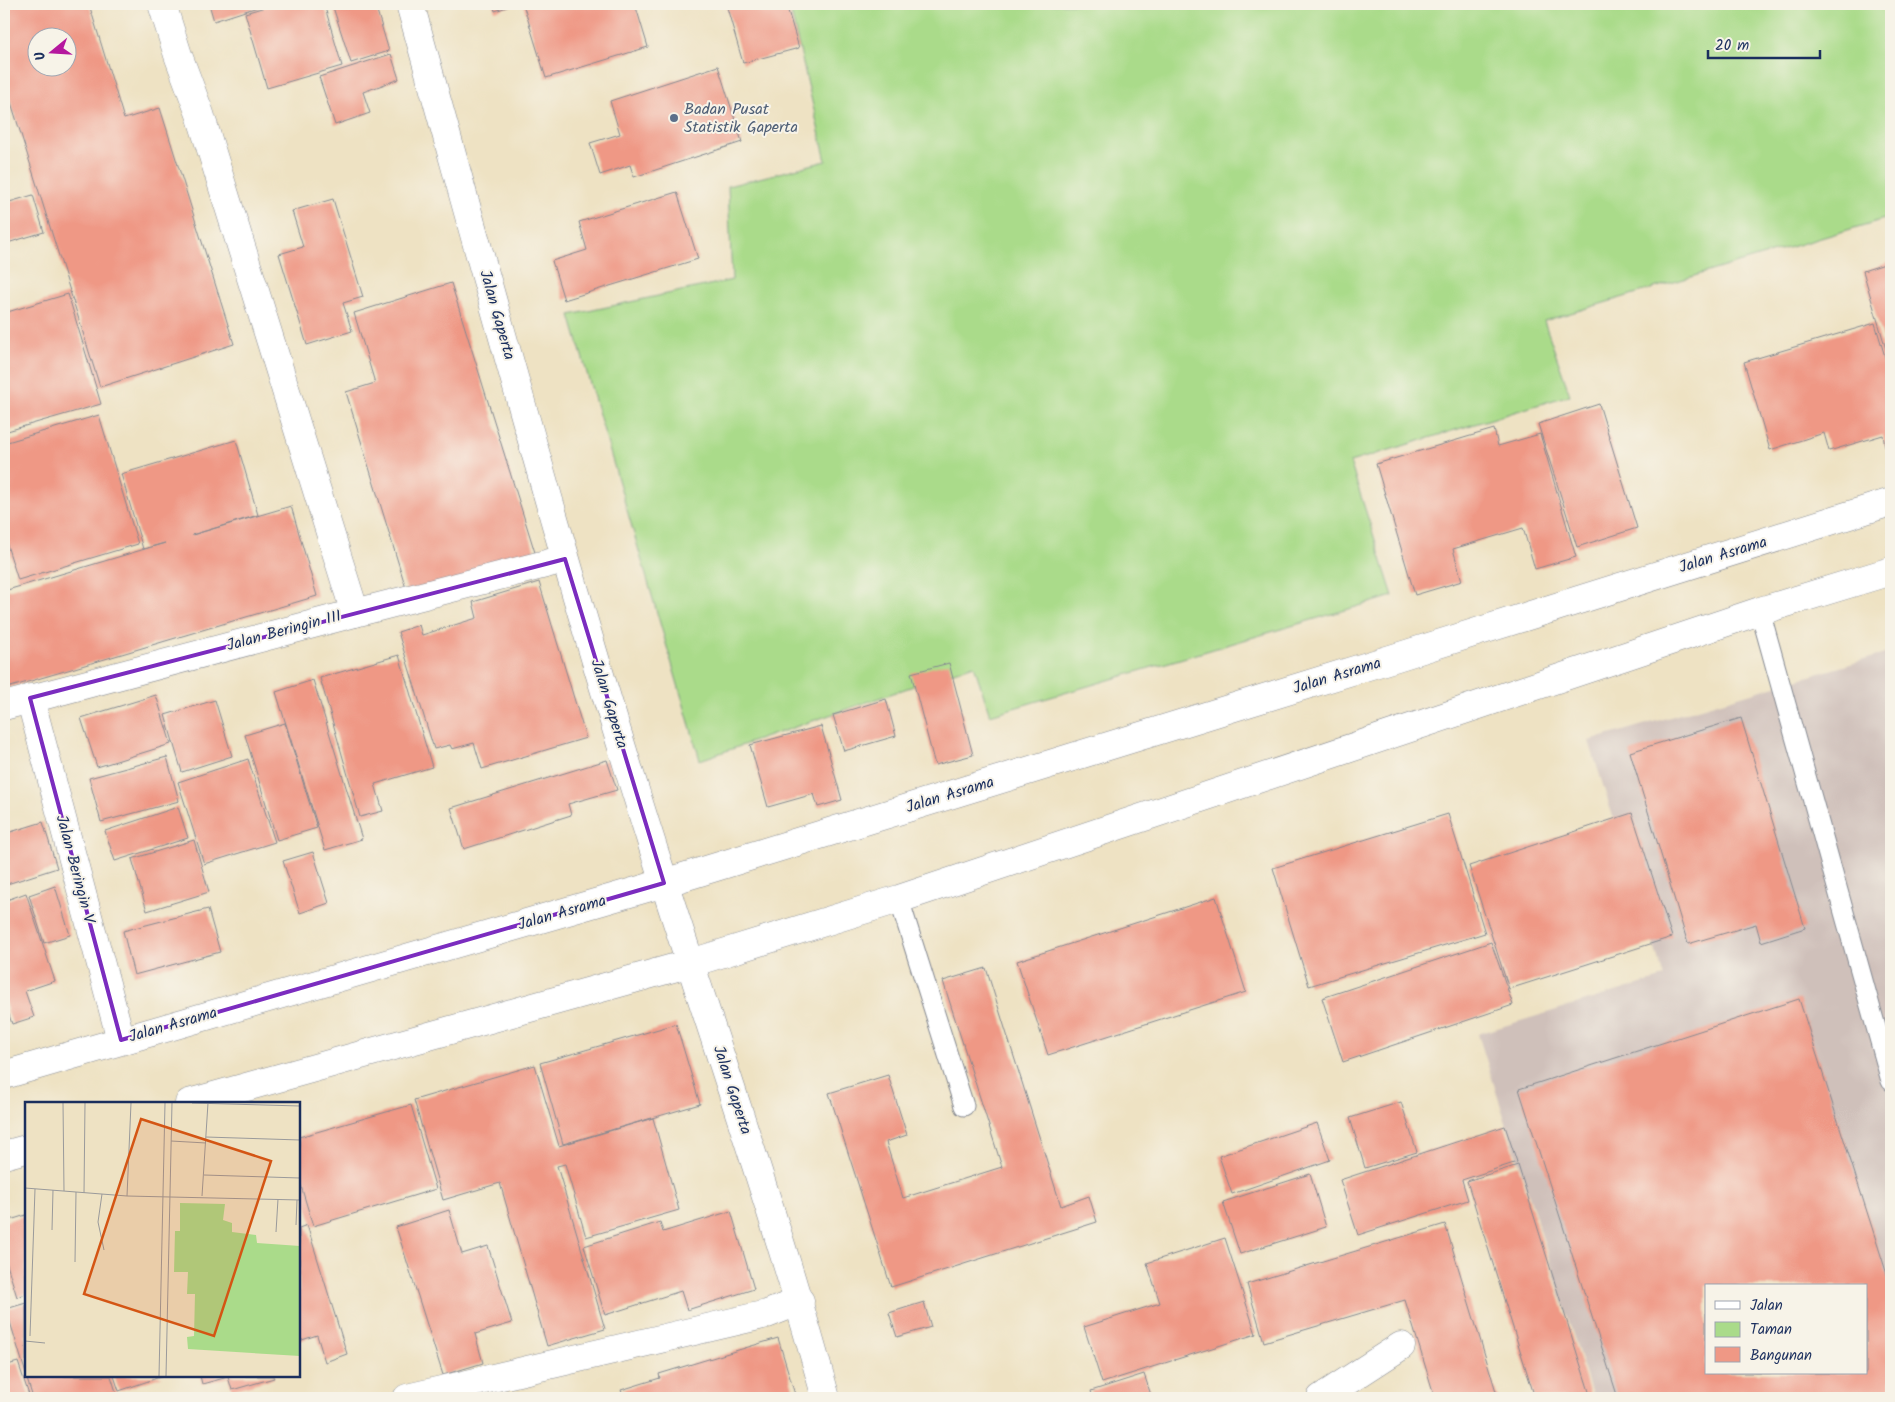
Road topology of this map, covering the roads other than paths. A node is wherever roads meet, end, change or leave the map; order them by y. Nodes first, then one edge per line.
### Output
1 (162, 4) edge
2 (410, 4) edge
3 (1891, 502) edge
4 (565, 560) junction
5 (1891, 571) edge
6 (1760, 611) junction
7 (355, 612) junction
8 (30, 698) junction
9 (4, 706) edge
10 (664, 883) junction
11 (900, 899) junction
12 (692, 963) junction
13 (121, 1040) junction
14 (4, 1075) edge
15 (1891, 1081) edge
16 (193, 1102) edge
17 (964, 1106) dead end
18 (25, 1149) edge
19 (4, 1155) edge
20 (800, 1301) junction
21 (1401, 1346) dead end
22 (407, 1398) edge
23 (826, 1398) edge
24 (1321, 1398) edge

1 - 7 main road
2 - 4 main road, Jalan Gaperta
3 - 10 main road, Jalan Asrama
4 - 7 main road, Jalan Beringin III
4 - 10 main road, Jalan Gaperta
5 - 6 main road
6 - 11 main road
6 - 15 lane
7 - 8 main road, Jalan Beringin III
8 - 9 main road, Jalan Beringin III
8 - 13 main road, Jalan Beringin V
10 - 12 main road, Jalan Gaperta
10 - 13 main road, Jalan Asrama
11 - 12 main road
11 - 17 lane
12 - 16 main road
12 - 20 main road, Jalan Gaperta
13 - 14 main road, Jalan Asrama
18 - 19 main road
20 - 22 main road
20 - 23 main road, Jalan Gaperta
21 - 24 main road

